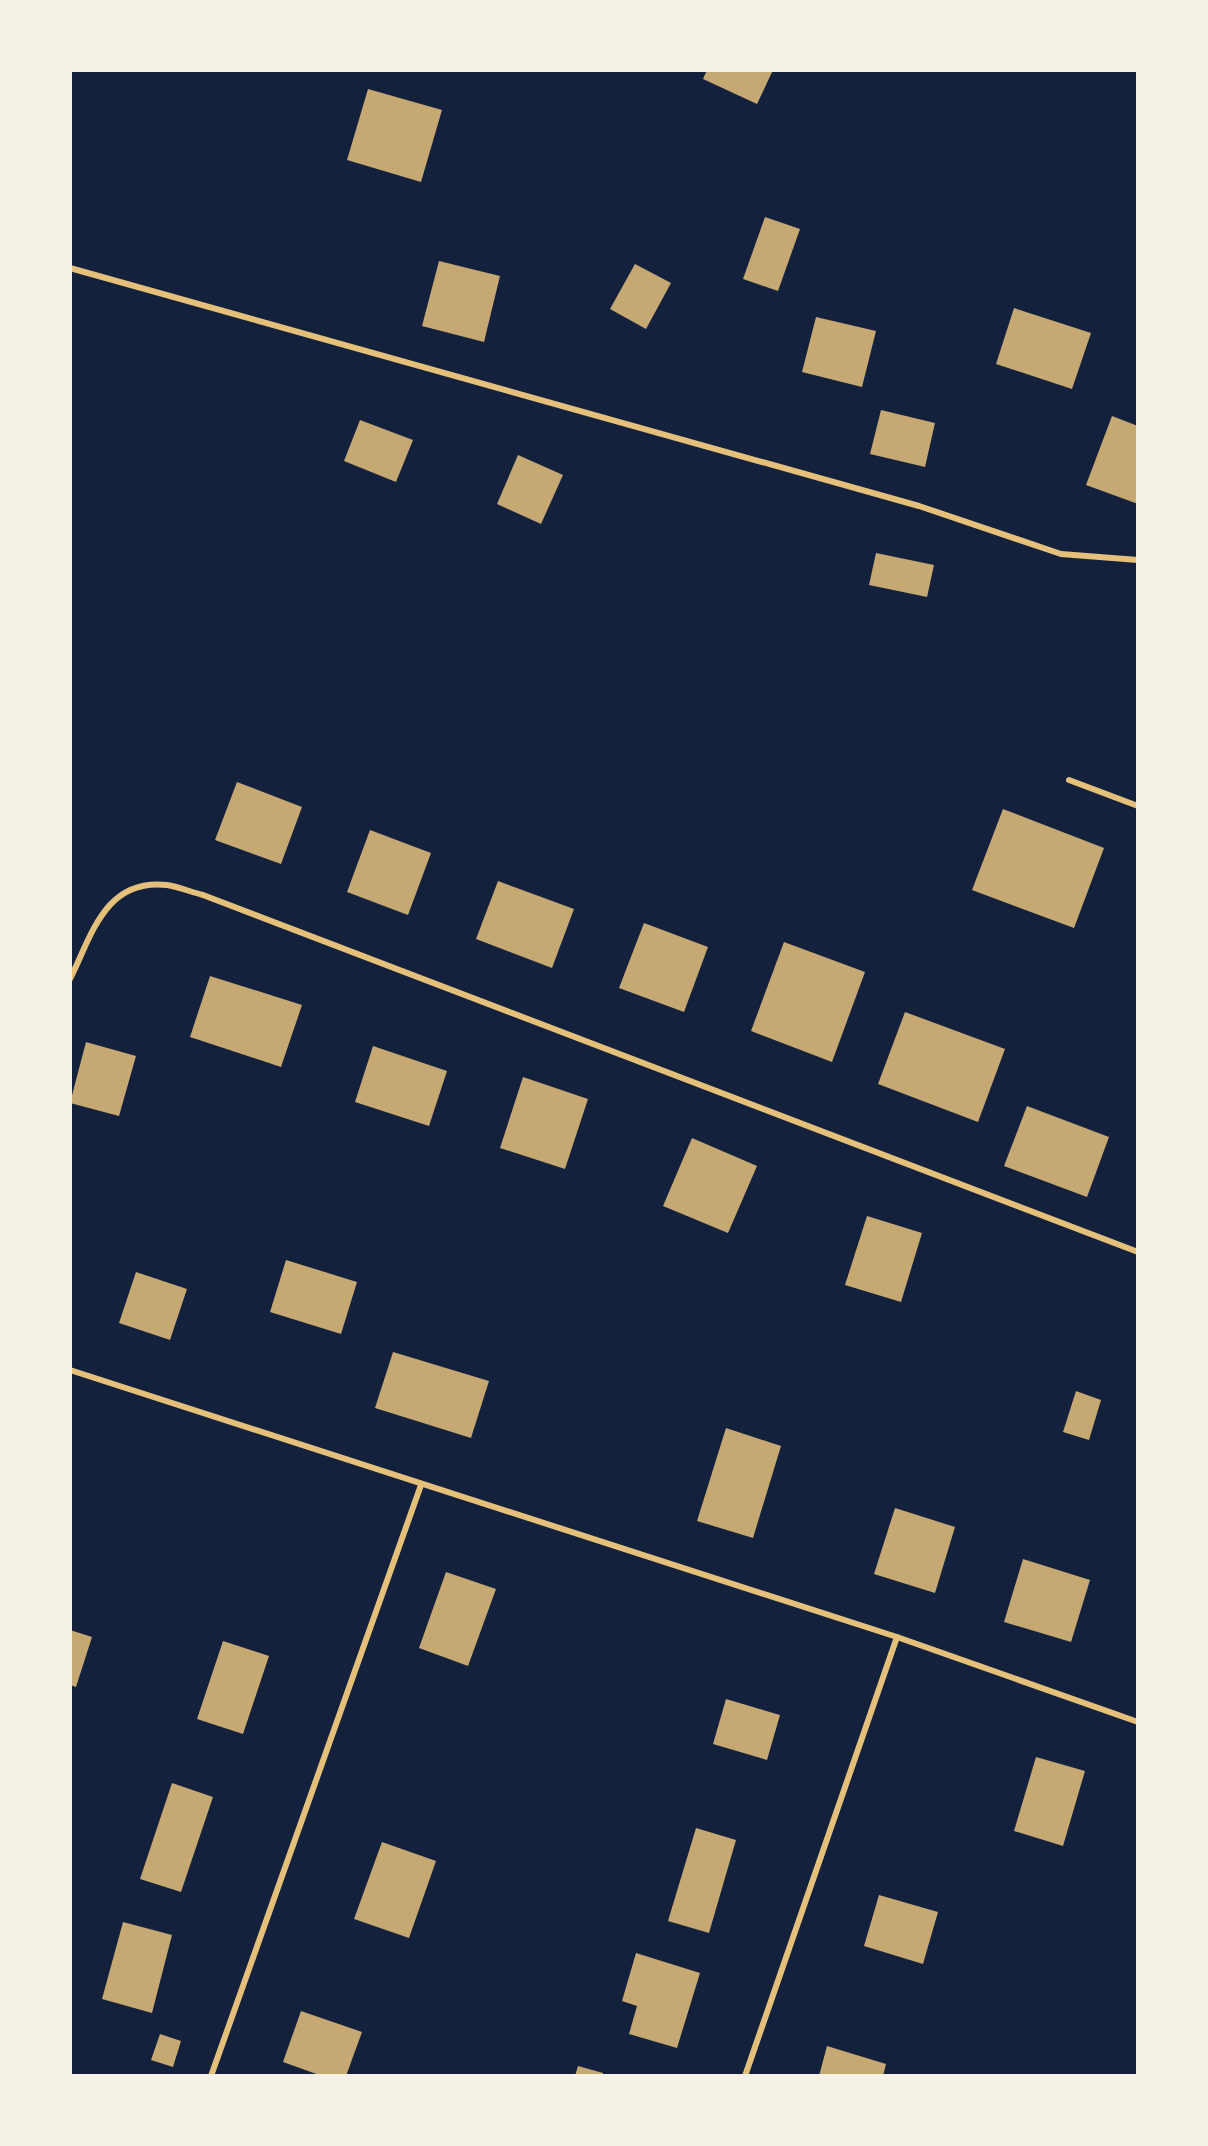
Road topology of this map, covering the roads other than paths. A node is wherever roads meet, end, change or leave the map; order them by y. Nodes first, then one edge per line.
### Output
1 (70, 268) edge
2 (1137, 560) edge
3 (1069, 780) dead end
4 (1137, 806) edge
5 (70, 980) edge
6 (1137, 1252) edge
7 (70, 1370) edge
8 (421, 1485) junction
9 (897, 1637) junction
10 (1137, 1722) edge
11 (211, 2076) edge
12 (745, 2076) edge

1 - 2 street
3 - 4 street
5 - 6 street
7 - 8 street
8 - 9 street
8 - 11 street
9 - 10 street
9 - 12 street

